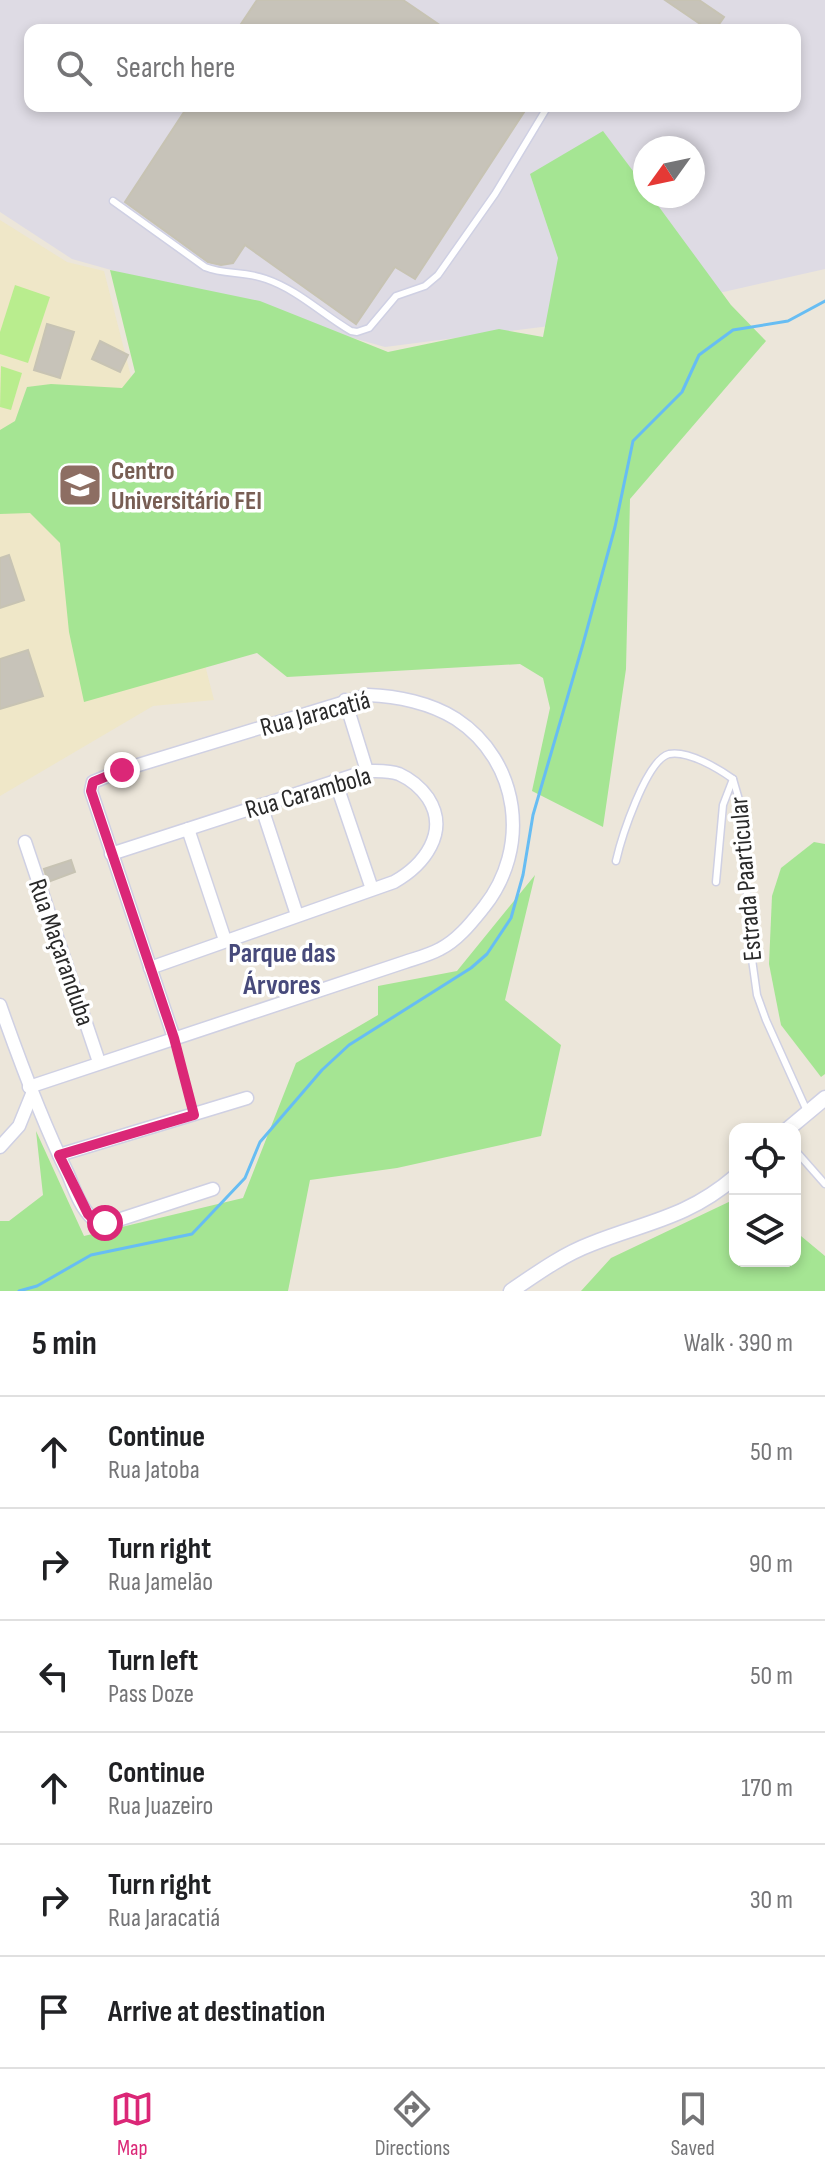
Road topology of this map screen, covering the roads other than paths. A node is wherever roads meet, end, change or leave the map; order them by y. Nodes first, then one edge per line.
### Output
1 (544, 112) edge
2 (113, 201) dead end
3 (345, 700) junction
4 (367, 771) junction
5 (733, 779) junction
6 (335, 780) junction
7 (261, 805) junction
8 (188, 829) junction
9 (25, 842) dead end
10 (111, 854) junction
11 (616, 861) dead end
12 (716, 882) dead end
13 (372, 889) junction
14 (297, 915) junction
15 (225, 940) junction
16 (150, 968) junction
17 (0, 1005) edge
18 (174, 1038) junction
19 (99, 1062) junction
20 (31, 1091) junction
21 (247, 1098) dead end
22 (825, 1098) edge
23 (807, 1112) junction
24 (795, 1123) edge
25 (0, 1147) edge
26 (59, 1155) junction
27 (801, 1157) edge
28 (729, 1181) edge
29 (825, 1184) edge
30 (213, 1189) dead end
31 (511, 1291) edge

1 - 2 lane
3 - 4 street
3 - 10 street, Rua Jaracatiá
3 - 18 street, Rua Jaracatiá
4 - 6 street, Rua Carambola
4 - 13 street, Rua Carambola
5 - 11 lane, Estrada Paarticular
5 - 12 lane
5 - 23 lane, Estrada Paarticular
6 - 7 street, Rua Carambola
6 - 13 street
7 - 8 street, Rua Carambola
7 - 14 street
8 - 10 street, Rua Carambola
8 - 15 street
9 - 19 street, Rua Maçaranduba
10 - 16 street
13 - 14 street, Rua Carambola
14 - 15 street, Rua Carambola
15 - 16 street, Rua Carambola
16 - 18 street
17 - 20 street
18 - 19 street, Rua Jaracatiá
19 - 20 street, Rua Jaracatiá
20 - 25 street
20 - 26 street
21 - 26 street
22 - 23 street
23 - 24 street
26 - 30 street
27 - 29 lane
28 - 31 street

